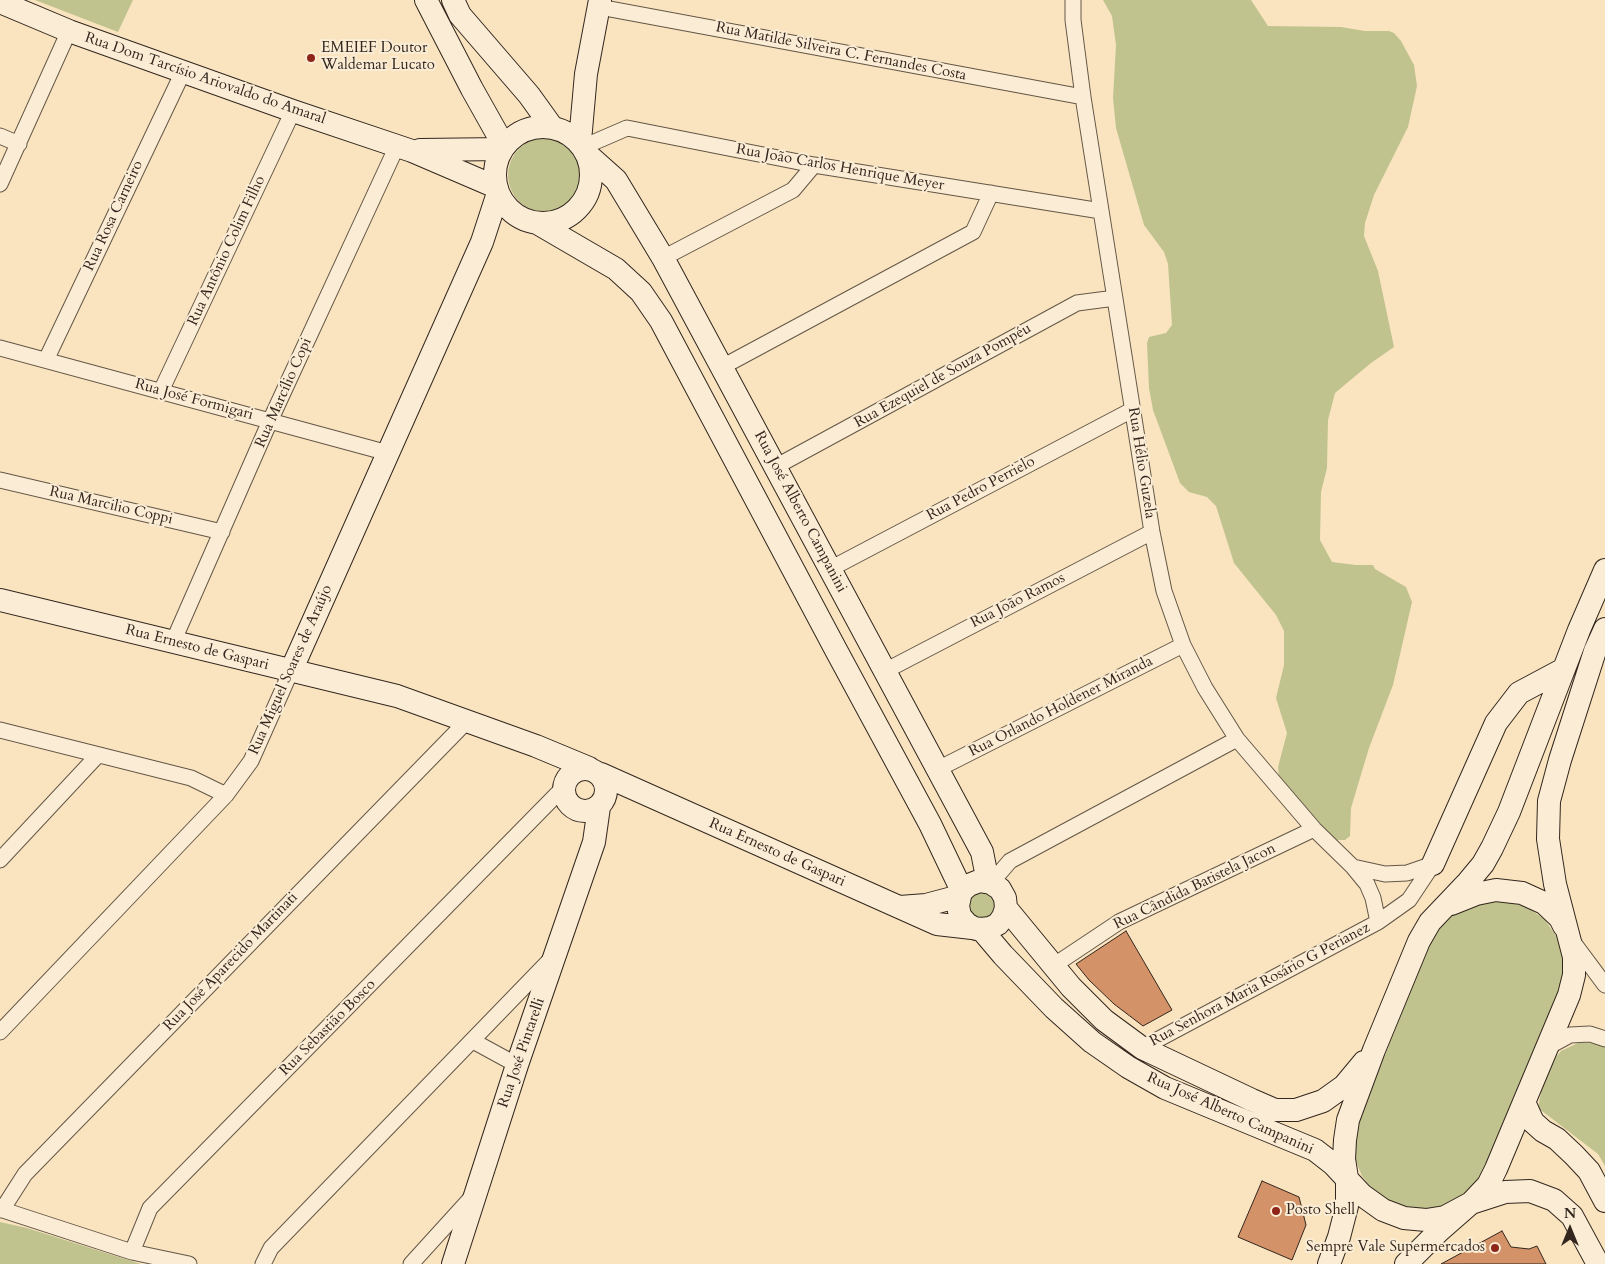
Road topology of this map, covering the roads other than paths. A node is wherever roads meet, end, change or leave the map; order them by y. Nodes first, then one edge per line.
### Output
1 (426, 0) edge
2 (453, 0) edge
3 (1073, 0) edge
4 (0, 2) edge
5 (600, 4) edge
6 (69, 31) junction
7 (183, 72) junction
8 (586, 74) junction
9 (1083, 97) junction
10 (293, 111) junction
11 (556, 128) junction
12 (0, 136) edge
13 (19, 144) junction
14 (404, 148) junction
15 (503, 148) junction
16 (584, 148) junction
17 (814, 165) junction
18 (0, 184) edge
19 (497, 190) junction
20 (991, 194) junction
21 (1101, 211) junction
22 (532, 222) junction
23 (482, 242) junction
24 (663, 258) junction
25 (1115, 298) junction
26 (0, 348) edge
27 (46, 360) junction
28 (722, 367) junction
29 (161, 391) junction
30 (1132, 410) junction
31 (270, 421) junction
32 (388, 453) junction
33 (776, 467) junction
34 (0, 480) edge
35 (222, 532) junction
36 (1152, 532) junction
37 (830, 569) junction
38 (1605, 570) edge
39 (0, 600) edge
40 (1605, 629) edge
41 (173, 642) junction
42 (1183, 645) junction
43 (1564, 669) junction
44 (291, 671) junction
45 (885, 671) junction
46 (468, 720) junction
47 (0, 730) edge
48 (1237, 739) junction
49 (536, 746) junction
50 (98, 755) junction
51 (938, 770) junction
52 (595, 771) junction
53 (565, 788) junction
54 (226, 794) junction
55 (656, 798) junction
56 (596, 806) junction
57 (1314, 829) junction
58 (0, 860) edge
59 (1433, 864) junction
60 (1353, 867) junction
61 (990, 882) junction
62 (961, 894) junction
63 (899, 908) junction
64 (1006, 908) junction
65 (1441, 909) junction
66 (1378, 922) junction
67 (979, 929) junction
68 (1570, 937) junction
69 (556, 955) junction
70 (1054, 966) junction
71 (1605, 985) edge
72 (0, 1032) edge
73 (1605, 1039) edge
74 (473, 1040) junction
75 (1548, 1047) junction
76 (1142, 1048) junction
77 (1374, 1050) junction
78 (517, 1064) junction
79 (1524, 1102) junction
80 (1347, 1178) junction
81 (474, 1194) junction
82 (1605, 1201) edge
83 (1471, 1203) junction
84 (1, 1210) edge
85 (132, 1252) junction
86 (188, 1264) edge
87 (263, 1264) edge
88 (411, 1264) edge
89 (453, 1264) edge
90 (1329, 1264) edge
91 (1406, 1264) edge
92 (1598, 1264) edge

1 - 15 street
2 - 11 street
3 - 9 street, Rua Hélio Guzela
4 - 6 street, Rua Dom Tarcísio Ariovaldo do Amaral
5 - 8 street
5 - 9 street, Rua Matilde Silveira C. Fernandes Costa
6 - 7 street, Rua Dom Tarcísio Ariovaldo do Amaral
6 - 13 street
7 - 10 street, Rua Dom Tarcísio Ariovaldo do Amaral
7 - 27 street, Rua Rosa Carneiro
8 - 11 street
8 - 16 street
9 - 21 street, Rua Hélio Guzela
10 - 14 street, Rua Dom Tarcísio Ariovaldo do Amaral
10 - 29 street, Rua Antônio Colim Filho
11 - 15 street
11 - 16 street
12 - 13 street
13 - 18 street
14 - 15 street, Rua Dom Tarcísio Ariovaldo do Amaral
14 - 19 street, Rua Dom Tarcísio Ariovaldo do Amaral
14 - 31 street, Rua Marcílio Copi
15 - 19 street
16 - 17 street, Rua João Carlos Henrique Meyer
16 - 22 street
16 - 24 street, Rua José Alberto Campanini
17 - 20 street, Rua João Carlos Henrique Meyer
17 - 24 street
19 - 22 street
19 - 23 street, Rua Miguel Soares de Araújo
20 - 21 street, Rua João Carlos Henrique Meyer
20 - 28 street
21 - 25 street, Rua Hélio Guzela
22 - 23 street, Rua Miguel Soares de Araújo
22 - 62 street
23 - 32 street, Rua Miguel Soares de Araújo
24 - 28 street, Rua José Alberto Campanini
25 - 30 street, Rua Hélio Guzela
25 - 33 street, Rua Ezequiel de Souza Pompéu
26 - 27 street, Rua José Formigari
27 - 29 street, Rua José Formigari
28 - 33 street, Rua José Alberto Campanini
29 - 31 street, Rua José Formigari
30 - 36 street, Rua Hélio Guzela
30 - 37 street, Rua Pedro Perrielo
31 - 32 street, Rua José Formigari
31 - 35 street, Rua Marcílio Copi
32 - 44 street, Rua Miguel Soares de Araújo
33 - 37 street, Rua José Alberto Campanini
34 - 35 street, Rua Marcilio Coppi
35 - 41 street, Rua Marcílio Copi
36 - 42 street, Rua Hélio Guzela
36 - 45 street, Rua João Ramos
37 - 45 street, Rua José Alberto Campanini
38 - 43 street
39 - 41 street, Rua Ernesto de Gaspari
40 - 68 street
41 - 44 street, Rua Ernesto de Gaspari
42 - 48 street, Rua Hélio Guzela
42 - 51 street, Rua Orlando Holdener Miranda
43 - 59 street
43 - 65 street
44 - 46 street, Rua Ernesto de Gaspari
44 - 54 street, Rua Miguel Soares de Araújo
45 - 51 street, Rua José Alberto Campanini
46 - 49 street, Rua Ernesto de Gaspari
46 - 84 street, Rua José Aparecido Martinati
47 - 50 street
48 - 57 street, Rua Hélio Guzela
48 - 61 street
49 - 52 street, Rua Ernesto de Gaspari
49 - 53 street, Rua Ernesto de Gaspari
50 - 54 street
50 - 58 street
51 - 61 street, Rua José Alberto Campanini
52 - 53 street
52 - 55 street, Rua Ernesto de Gaspari
52 - 56 street
53 - 56 street
53 - 85 street, Rua Sebastião Bosco
54 - 72 street, Rua Miguel Soares de Araújo
55 - 56 street, Rua Ernesto de Gaspari
55 - 63 street, Rua Ernesto de Gaspari
56 - 69 street, Rua José Pintarelli
57 - 60 street, Rua Hélio Guzela
57 - 70 street, Rua Cândida Batistela Jacon
59 - 60 street
59 - 66 street, Rua Senhora Maria Rosário G Perianez
60 - 66 street, Rua Hélio Guzela
61 - 62 street
61 - 64 street
62 - 63 street
62 - 67 street
63 - 67 street, Rua Ernesto de Gaspari
64 - 67 street
64 - 70 street, Rua José Alberto Campanini
65 - 68 street
65 - 77 street
66 - 76 street, Rua Senhora Maria Rosário G Perianez
67 - 80 street, Rua José Alberto Campanini
68 - 71 street
68 - 75 street
69 - 74 street
69 - 78 street, Rua José Pintarelli
70 - 76 street, Rua José Alberto Campanini
73 - 75 street
74 - 78 street
74 - 87 street
75 - 79 street
76 - 77 street, Rua José Alberto Campanini
77 - 80 street
78 - 81 street, Rua José Pintarelli
79 - 82 street
79 - 83 street
80 - 83 street, Rua José Alberto Campanini
80 - 90 street
81 - 88 street
81 - 89 street, Rua José Pintarelli
83 - 91 street
83 - 92 street
84 - 85 street
85 - 86 street

